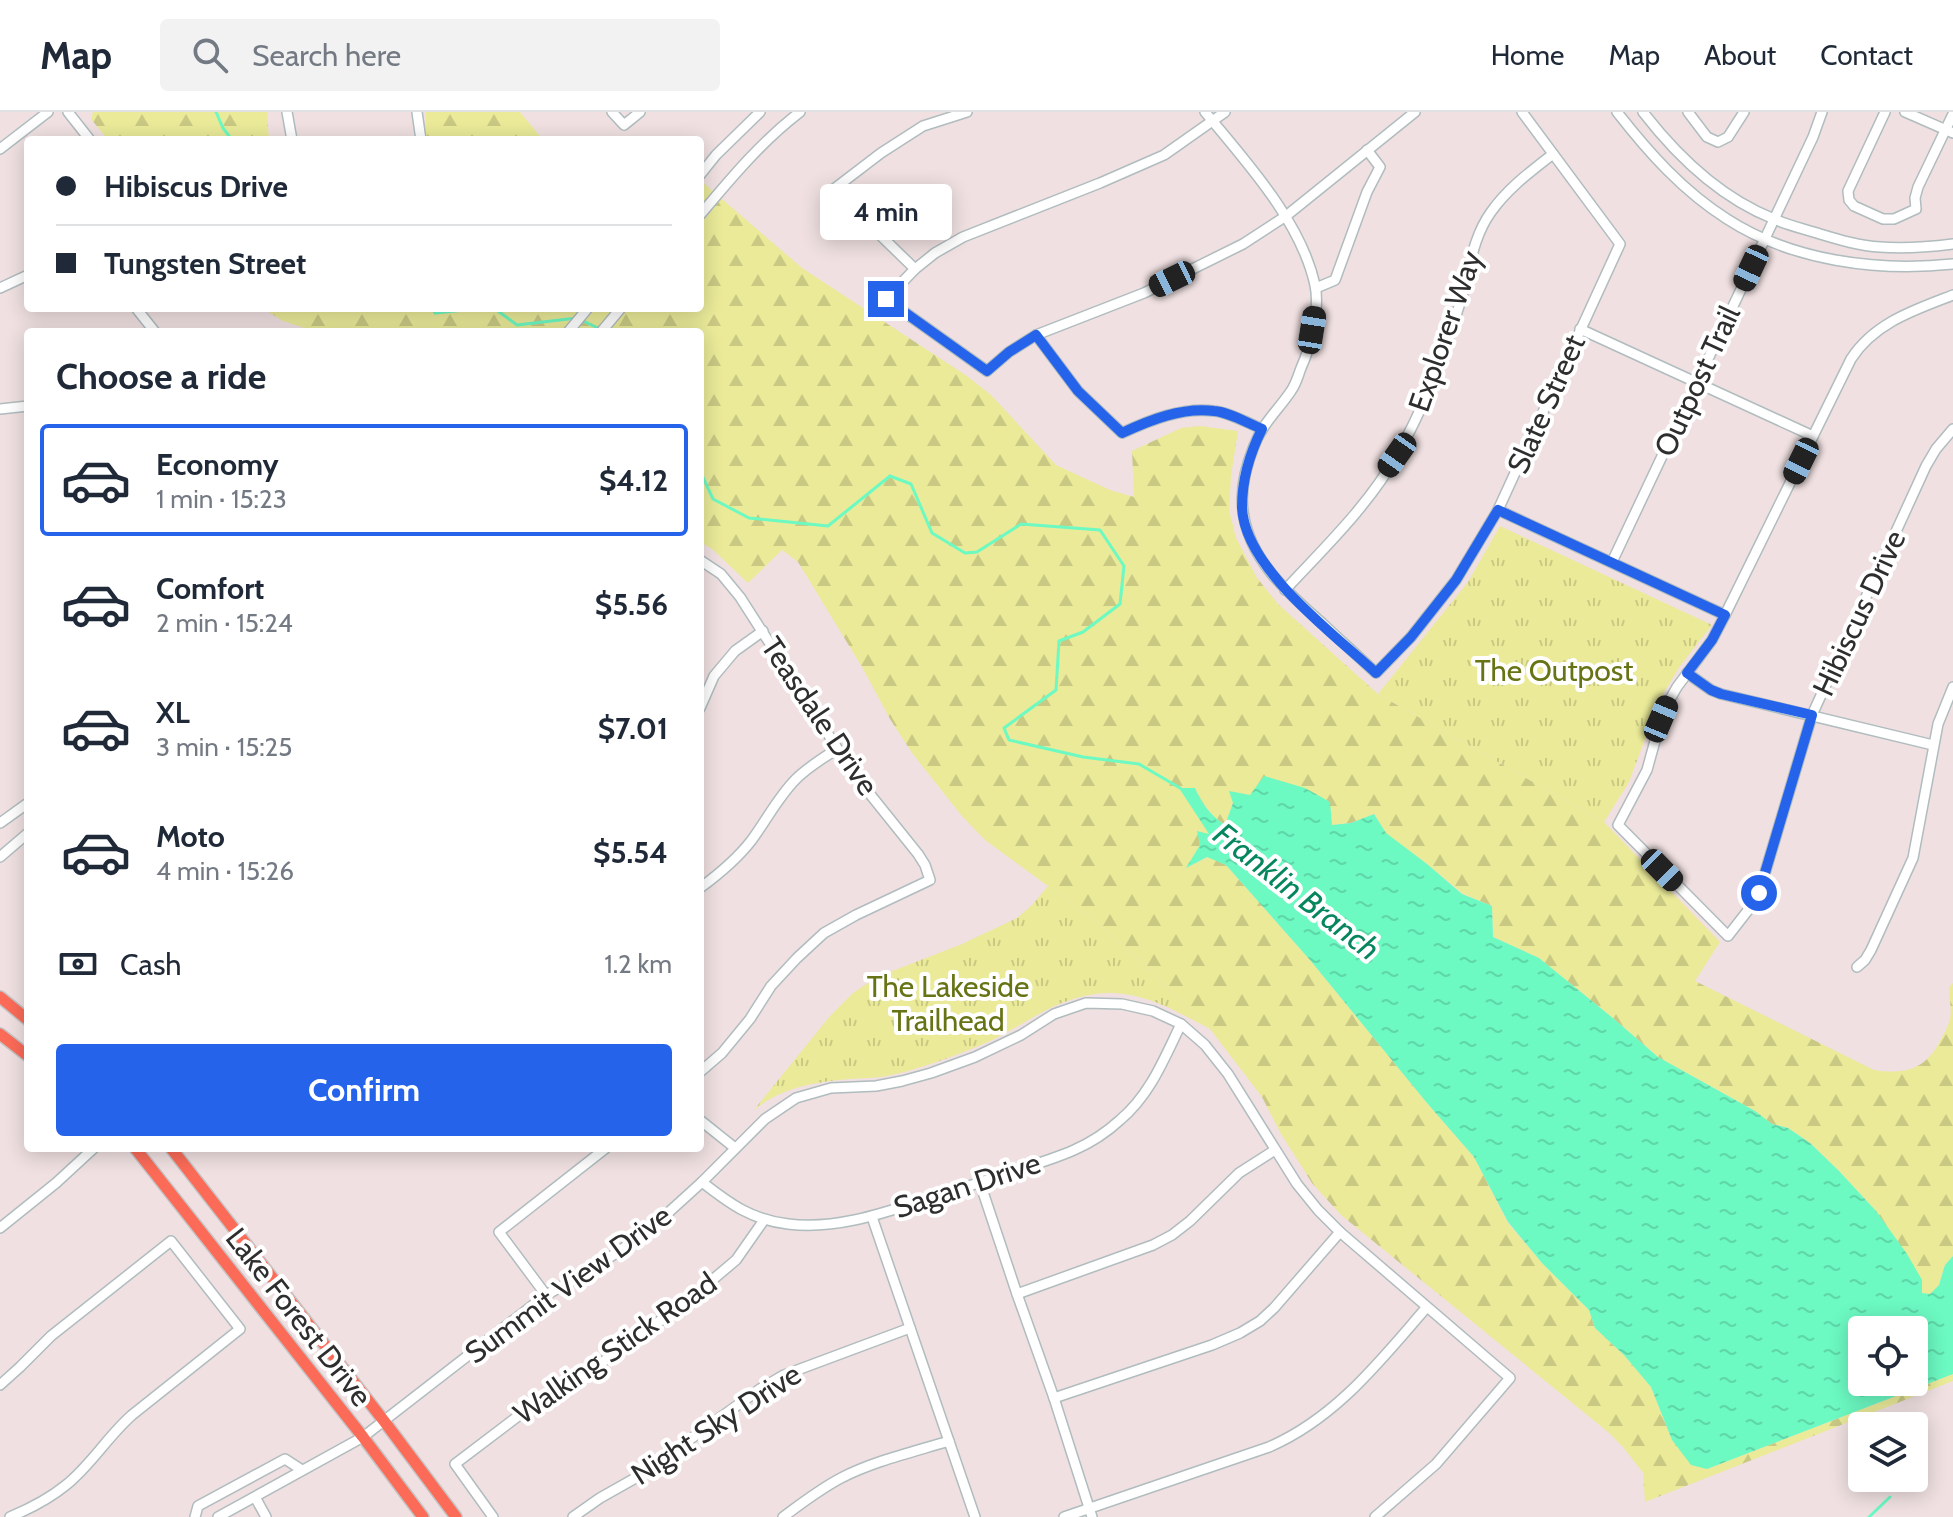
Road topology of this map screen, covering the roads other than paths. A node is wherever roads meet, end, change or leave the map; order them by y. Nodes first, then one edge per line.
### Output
1 (48, 112) edge
2 (68, 112) edge
3 (287, 112) edge
4 (417, 112) edge
5 (612, 112) edge
6 (640, 112) edge
7 (760, 112) edge
8 (800, 112) edge
9 (967, 112) edge
10 (1205, 112) edge
11 (1225, 112) edge
12 (1415, 112) edge
13 (1522, 112) edge
14 (1617, 112) edge
15 (1643, 112) edge
16 (1688, 112) edge
17 (1744, 112) edge
18 (1822, 112) edge
19 (1885, 112) edge
20 (1905, 112) edge
21 (1953, 114) edge
22 (1212, 121) junction
23 (1949, 131) edge
24 (87, 136) edge
25 (291, 136) edge
26 (420, 136) edge
27 (0, 149) edge
28 (1367, 150) junction
29 (1553, 154) junction
30 (704, 170) edge
31 (704, 210) edge
32 (1286, 216) junction
33 (1774, 219) junction
34 (1764, 239) junction
35 (1953, 244) edge
36 (1953, 264) edge
37 (915, 269) junction
38 (24, 277) edge
39 (0, 288) edge
40 (1316, 288) junction
41 (1953, 295) edge
42 (585, 312) edge
43 (618, 312) edge
44 (571, 328) edge
45 (604, 328) edge
46 (1580, 329) junction
47 (1036, 335) junction
48 (1697, 383) junction
49 (24, 406) edge
50 (0, 409) edge
51 (1262, 429) junction
52 (1953, 429) edge
53 (1813, 436) junction
54 (1498, 510) junction
55 (1612, 562) junction
56 (704, 563) edge
57 (1285, 590) junction
58 (1725, 615) junction
59 (763, 631) junction
60 (1687, 673) junction
61 (1953, 687) edge
62 (704, 699) edge
63 (1812, 715) junction
64 (1933, 745) junction
65 (837, 749) junction
66 (24, 806) edge
67 (0, 823) edge
68 (24, 836) edge
69 (0, 857) edge
70 (704, 885) edge
71 (1857, 967) dead end
72 (0, 997) edge
73 (24, 1017) edge
74 (1181, 1024) junction
75 (0, 1034) edge
76 (24, 1053) edge
77 (704, 1069) edge
78 (704, 1123) edge
79 (735, 1148) junction
80 (1275, 1150) junction
81 (90, 1152) edge
82 (138, 1152) edge
83 (174, 1152) edge
84 (601, 1152) edge
85 (702, 1182) junction
86 (980, 1183) junction
87 (872, 1217) junction
88 (764, 1220) junction
89 (0, 1228) edge
90 (1340, 1232) junction
91 (1017, 1294) junction
92 (546, 1295) junction
93 (1426, 1308) junction
94 (910, 1328) junction
95 (0, 1385) edge
96 (1054, 1398) junction
97 (384, 1421) junction
98 (363, 1437) junction
99 (949, 1441) junction
100 (302, 1470) junction
101 (255, 1497) junction
102 (1091, 1512) edge
103 (1382, 1515) edge
104 (10, 1517) edge
105 (195, 1517) edge
106 (218, 1517) edge
107 (266, 1517) edge
108 (423, 1517) edge
109 (456, 1517) edge
110 (493, 1517) edge
111 (573, 1517) edge
112 (783, 1517) edge
113 (975, 1517) edge
114 (1064, 1517) edge

1 - 27 street
2 - 24 street
3 - 25 street
4 - 26 street
5 - 6 street
7 - 30 street
8 - 31 street
9 - 37 street
10 - 22 street
11 - 22 street
12 - 28 street
13 - 29 street
14 - 34 street
15 - 33 street
16 - 17 street
18 - 33 street, Outpost Trail
19 - 23 street
20 - 23 street
21 - 23 street
22 - 32 street
22 - 37 street
28 - 32 street
28 - 40 street
29 - 46 street, Slate Street
29 - 57 street, Explorer Way
32 - 40 street
32 - 47 street
33 - 34 street, Outpost Trail
33 - 35 street
34 - 36 street
34 - 48 street, Outpost Trail
37 - 47 street
38 - 39 street
40 - 51 street
41 - 53 street
42 - 44 street
43 - 45 street
46 - 48 street
46 - 54 street, Slate Street
47 - 51 street
48 - 53 street
48 - 55 street, Outpost Trail
49 - 50 street
51 - 57 street
52 - 63 street, Hibiscus Drive
53 - 58 street
54 - 55 street
54 - 57 street, Slate Street
55 - 58 street
56 - 59 street, Teasdale Drive
58 - 60 street
59 - 62 street
59 - 65 street, Teasdale Drive
60 - 63 street
60 - 63 street, Hibiscus Drive
61 - 64 street
63 - 64 street
64 - 71 street
65 - 70 street
65 - 77 street, Teasdale Drive
66 - 67 street
68 - 69 street
72 - 73 main road
74 - 79 street, Summit View Drive
74 - 80 street, Summit View Drive
74 - 86 street, Sagan Drive
75 - 76 main road
78 - 79 street
79 - 85 street, Summit View Drive
80 - 90 street, Summit View Drive
80 - 91 street
81 - 89 street
82 - 98 main road, Lake Forest Drive
83 - 97 main road, Lake Forest Drive
84 - 92 street
85 - 88 street, Sagan Drive
85 - 92 street, Summit View Drive
86 - 87 street, Sagan Drive
86 - 91 street
87 - 88 street, Sagan Drive
87 - 94 street
88 - 110 street, Walking Stick Road
90 - 93 street, Summit View Drive
90 - 96 street
91 - 96 street
92 - 97 street, Summit View Drive
93 - 102 street
93 - 103 street, Summit View Drive
94 - 99 street
94 - 111 street, Night Sky Drive
95 - 104 street
96 - 102 street
97 - 98 street, Summit View Drive
97 - 109 main road, Lake Forest Drive
98 - 100 street, Summit View Drive
98 - 108 main road, Lake Forest Drive
99 - 112 street
99 - 113 street
100 - 101 street, Summit View Drive
100 - 105 street
101 - 106 street, Summit View Drive
101 - 107 street
102 - 114 street

